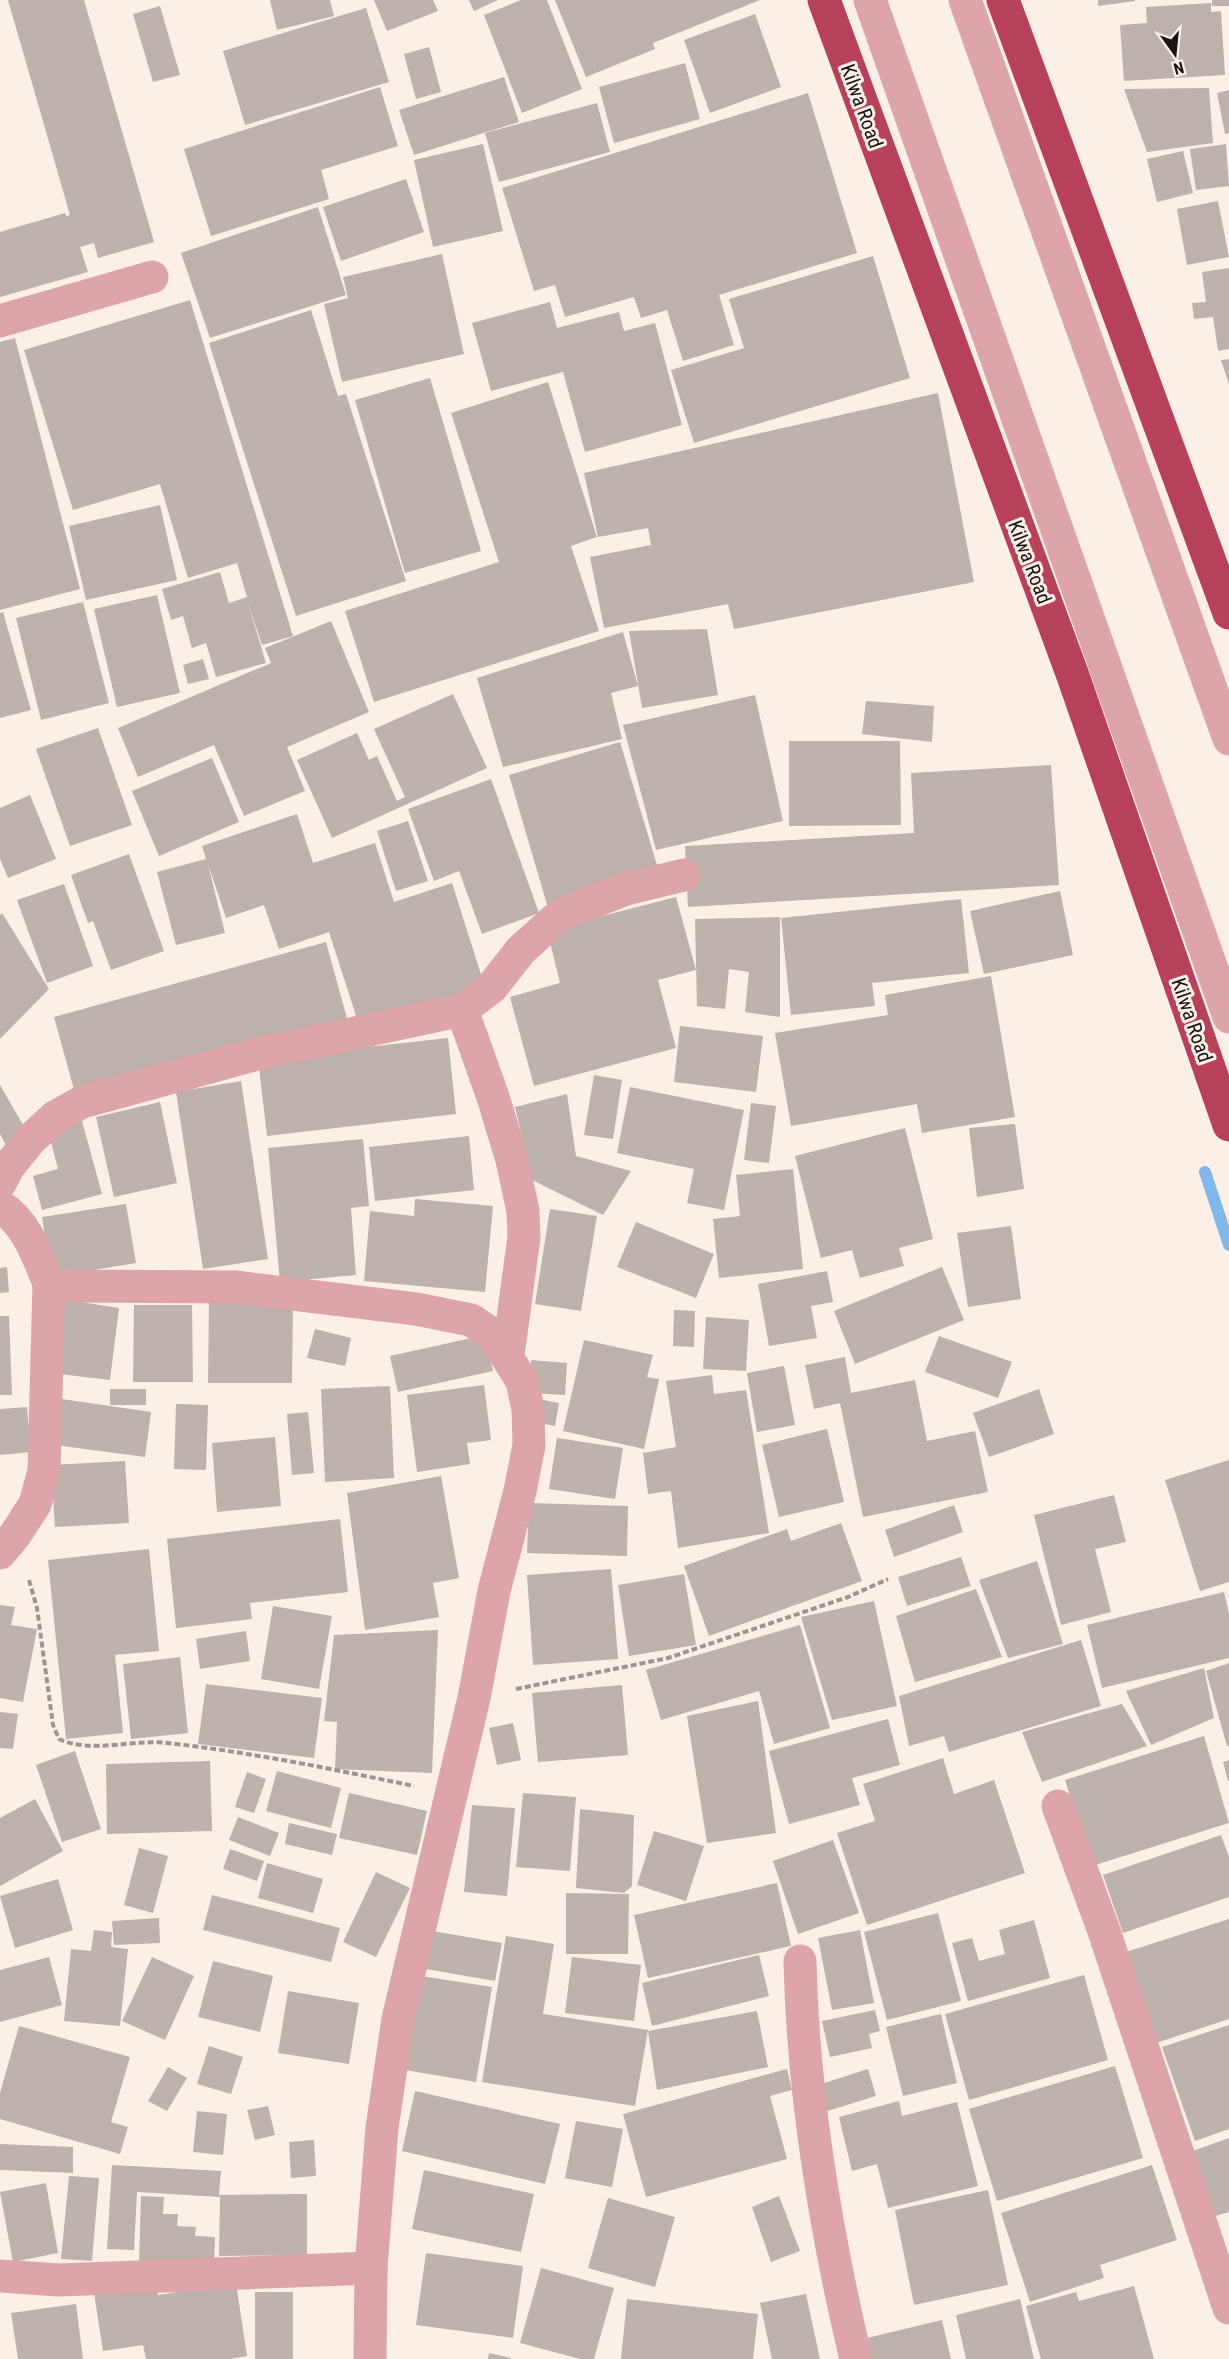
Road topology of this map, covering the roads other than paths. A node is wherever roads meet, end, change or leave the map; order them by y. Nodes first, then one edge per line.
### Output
1 (824, 0) edge
2 (870, 0) edge
3 (965, 0) edge
4 (1003, 0) edge
5 (152, 277) dead end
6 (0, 321) edge
7 (1229, 613) edge
8 (1229, 739) edge
9 (684, 875) dead end
10 (462, 1010) junction
11 (1229, 1017) edge
12 (1229, 1125) edge
13 (0, 1183) edge
14 (0, 1206) edge
15 (49, 1283) junction
16 (508, 1355) junction
17 (8, 1544) edge
18 (1058, 1806) dead end
19 (800, 1961) dead end
20 (371, 2268) junction
21 (0, 2276) edge
22 (1229, 2308) edge
23 (370, 2359) edge
24 (856, 2359) edge

1 - 12 highway, Kilwa Road
2 - 11 street
3 - 8 street
4 - 7 highway
5 - 6 street
9 - 10 street
10 - 13 street
10 - 16 street
14 - 15 street
15 - 16 street
15 - 17 street
16 - 20 street
18 - 22 street
19 - 24 street
20 - 21 street
20 - 23 street

